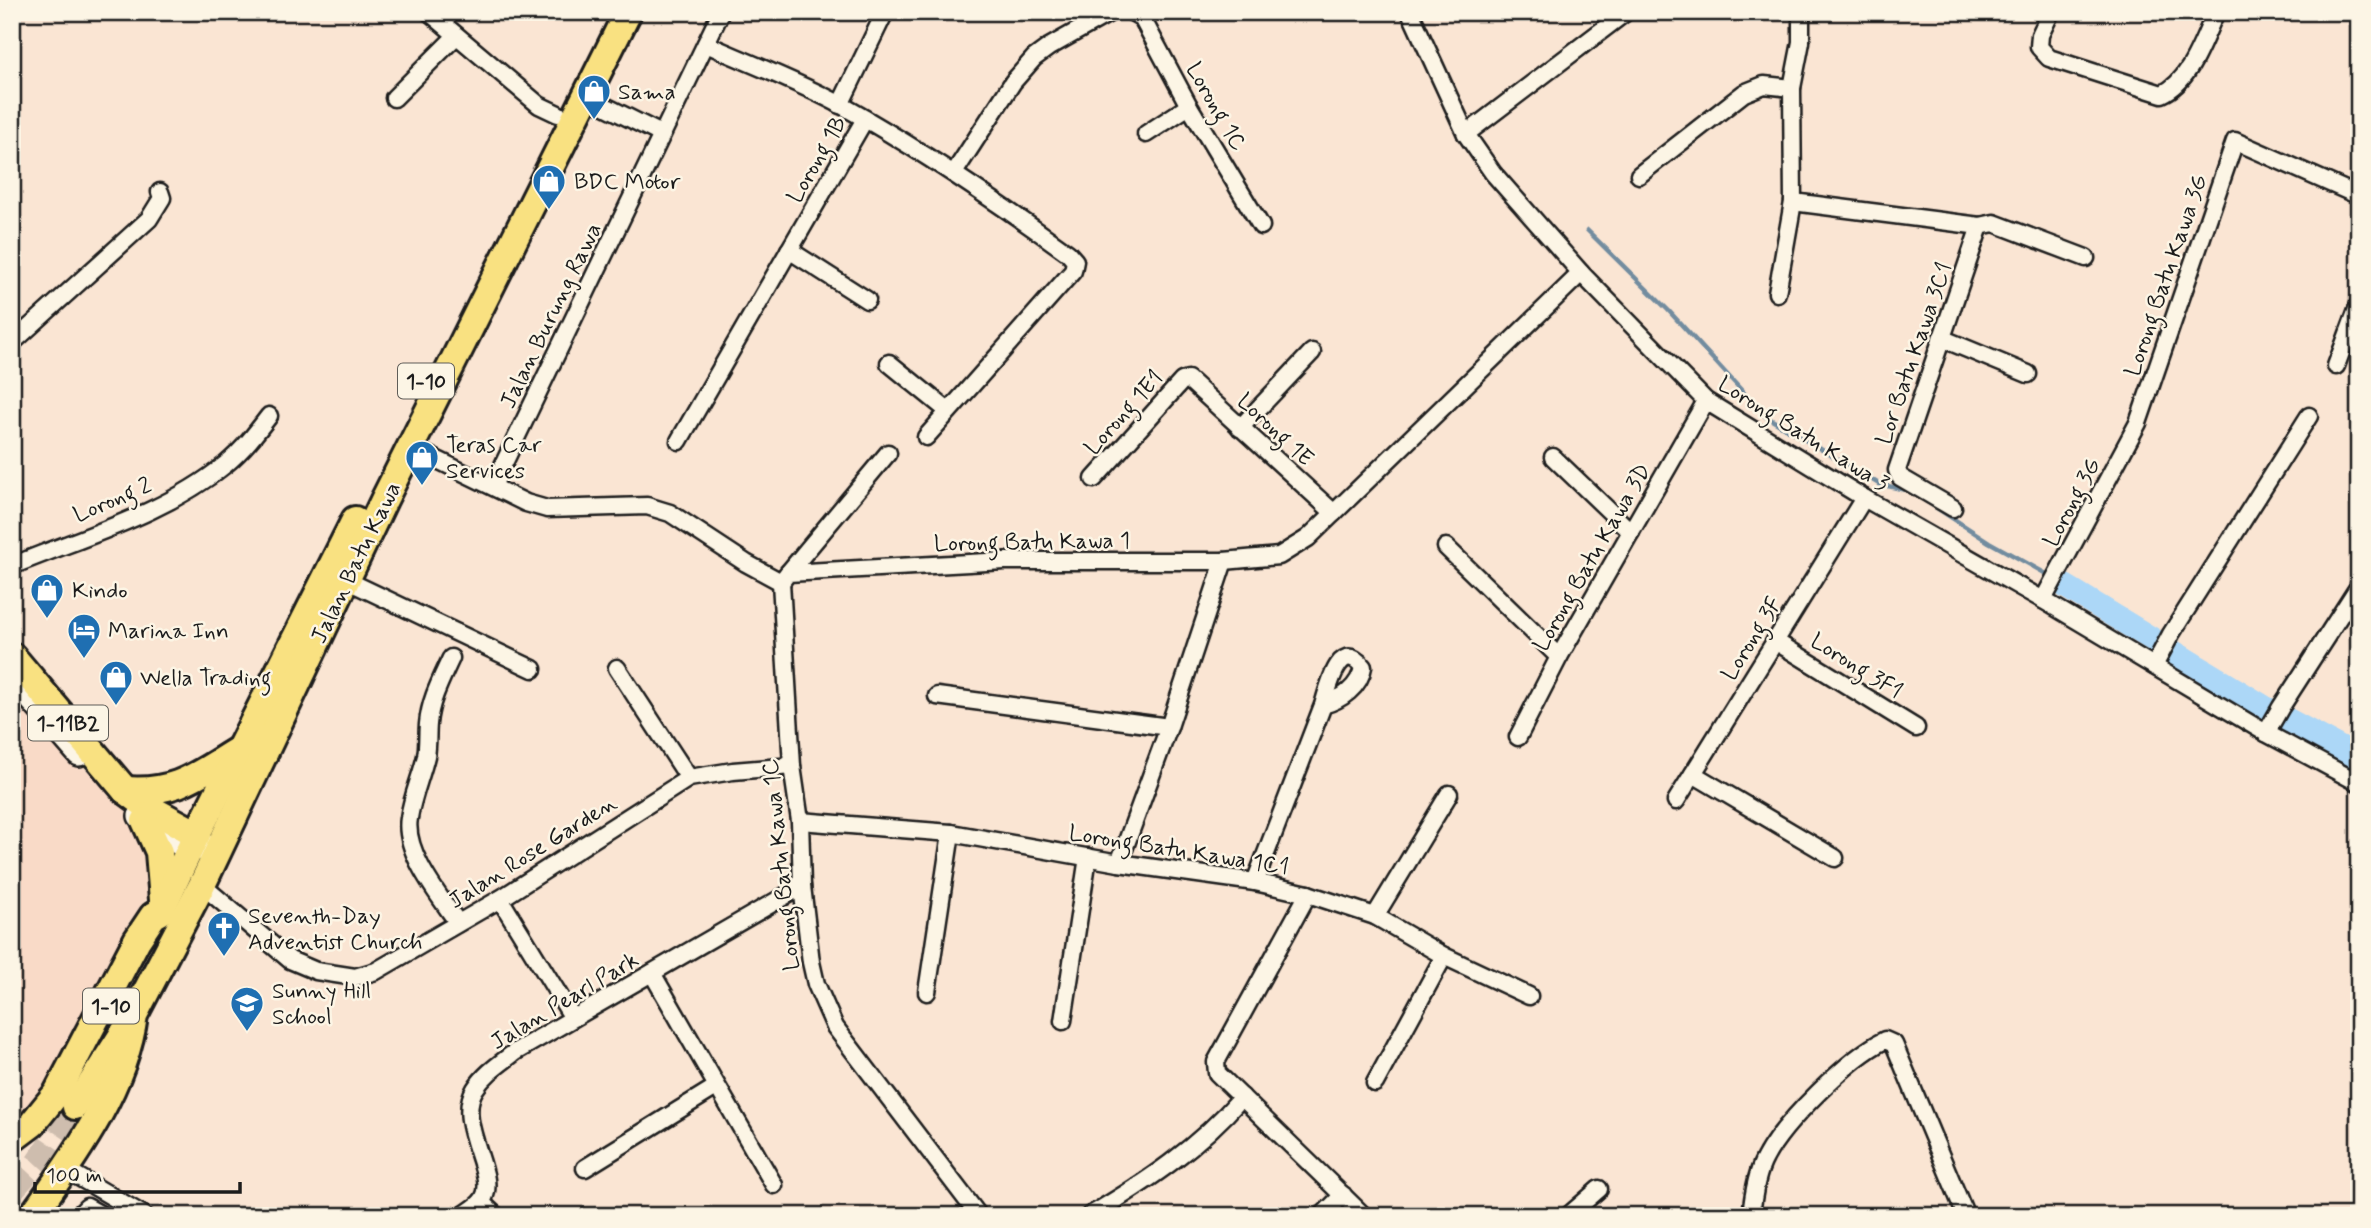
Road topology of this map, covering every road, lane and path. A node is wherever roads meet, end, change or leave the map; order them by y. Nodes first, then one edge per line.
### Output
1 (429, 12) edge
2 (609, 12) edge
3 (628, 12) edge
4 (721, 12) edge
5 (885, 12) edge
6 (1111, 12) edge
7 (1132, 12) edge
8 (1410, 12) edge
9 (1626, 12) edge
10 (1801, 12) edge
11 (2051, 12) edge
12 (2216, 12) edge
13 (456, 36) junction
14 (706, 44) junction
15 (1792, 88) junction
16 (587, 97) junction
17 (394, 98) dead end
18 (840, 105) junction
19 (1189, 106) junction
20 (558, 114) junction
21 (864, 119) junction
22 (661, 134) junction
23 (1146, 134) dead end
24 (1466, 134) junction
25 (954, 173) junction
26 (1639, 175) dead end
27 (160, 192) dead end
28 (2359, 196) edge
29 (1793, 202) junction
30 (1261, 226) dead end
31 (1980, 226) junction
32 (789, 250) junction
33 (2085, 258) dead end
34 (1581, 274) junction
35 (1777, 293) dead end
36 (867, 300) dead end
37 (2359, 304) edge
38 (1941, 338) junction
39 (12, 343) edge
40 (1312, 352) dead end
41 (889, 363) dead end
42 (2336, 366) dead end
43 (2028, 374) dead end
44 (1188, 379) joint
45 (1706, 401) junction
46 (948, 411) junction
47 (269, 416) dead end
48 (2309, 416) dead end
49 (2138, 423) joint
50 (1240, 428) junction
51 (926, 437) dead end
52 (679, 441) dead end
53 (411, 447) junction
54 (888, 453) dead end
55 (1553, 457) dead end
56 (1094, 479) dead end
57 (493, 486) junction
58 (1864, 498) junction
59 (1953, 508) dead end
60 (1334, 513) junction
61 (1631, 531) junction
62 (1446, 547) dead end
63 (1224, 561) junction
64 (12, 566) edge
65 (785, 578) junction
66 (346, 580) junction
67 (2359, 586) edge
68 (2047, 594) junction
69 (1775, 641) junction
70 (12, 656) edge
71 (1559, 657) junction
72 (451, 658) dead end
73 (2157, 660) junction
74 (617, 667) dead end
75 (533, 669) dead end
76 (12, 677) edge
77 (937, 696) dead end
78 (1323, 705) dead end
79 (2273, 720) junction
80 (1169, 727) junction
81 (1916, 728) dead end
82 (1518, 737) dead end
83 (240, 749) junction
84 (792, 766) junction
85 (1693, 774) junction
86 (689, 778) junction
87 (2359, 783) edge
88 (125, 790) junction
89 (1449, 794) dead end
90 (1676, 802) dead end
91 (145, 821) junction
92 (800, 821) junction
93 (951, 832) junction
94 (205, 847) junction
95 (1087, 857) junction
96 (1835, 858) dead end
97 (1119, 863) junction
98 (1255, 882) junction
99 (202, 885) junction
100 (802, 886) junction
101 (1308, 894) junction
102 (500, 899) junction
103 (159, 911) junction
104 (1375, 916) junction
105 (458, 923) junction
106 (1444, 956) junction
107 (652, 973) junction
108 (927, 992) dead end
109 (1530, 996) dead end
110 (134, 1015) junction
111 (573, 1018) junction
112 (1063, 1021) dead end
113 (1375, 1083) dead end
114 (716, 1087) junction
115 (1242, 1097) junction
116 (12, 1139) edge
117 (585, 1168) dead end
118 (65, 1169) junction
119 (774, 1185) dead end
120 (1599, 1189) dead end
121 (1343, 1195) junction
122 (481, 1202) junction
123 (32, 1216) edge
124 (78, 1216) edge
125 (103, 1216) edge
126 (145, 1216) edge
127 (462, 1216) edge
128 (496, 1216) edge
129 (979, 1216) edge
130 (1089, 1216) edge
131 (1322, 1216) edge
132 (1364, 1216) edge
133 (1568, 1216) edge
134 (1751, 1216) edge
135 (1966, 1216) edge

1 - 13 street
2 - 20 highway, Jalan Batu Kawa / 1-10
3 - 16 highway, Jalan Batu Kawa / 1-10
4 - 14 street, Jalan Burung Rawa
5 - 18 street
6 - 25 street
7 - 19 street, Lorong 1C
8 - 24 street, Lorong Batu Kawa 3
9 - 24 street
10 - 15 street
11 - 12 street
13 - 17 street
13 - 20 street
14 - 18 street
14 - 22 street, Jalan Burung Rawa
15 - 26 street
15 - 29 street
16 - 22 street
16 - 53 highway, Jalan Batu Kawa / 1-10
18 - 21 street
19 - 23 street
19 - 30 street, Lorong 1C
20 - 83 highway, Jalan Batu Kawa / 1-10
21 - 25 street, Lorong 1B
21 - 32 street, Lorong 1B
22 - 57 street, Jalan Burung Rawa
24 - 34 street, Lorong Batu Kawa 3
25 - 46 street, Lorong 1B
27 - 39 street
28 - 49 street, Lorong Batu Kawa 3G
29 - 31 street
29 - 35 street
31 - 33 street
31 - 38 street, Lor Batu Kawa 3C1
32 - 36 street
32 - 52 street, Lorong 1B
34 - 45 street, Lorong Batu Kawa 3
34 - 60 street, Lorong Batu Kawa 1
37 - 42 street
38 - 43 street
38 - 59 street, Lor Batu Kawa 3C1
40 - 50 street
41 - 46 street
44 - 50 street, Lorong 1E
44 - 56 street, Lorong 1E1
45 - 58 street, Lorong Batu Kawa 3
45 - 61 street, Lorong Batu Kawa 3D
46 - 51 street
47 - 64 street, Lorong 2
48 - 73 street
49 - 68 street, Lorong 3G
50 - 60 street, Lorong 1E
53 - 57 street
53 - 66 highway, Jalan Batu Kawa / 1-10
54 - 65 street
55 - 61 street
57 - 65 street
58 - 68 street, Lorong Batu Kawa 3
58 - 69 street, Lorong 3F
60 - 63 street, Lorong Batu Kawa 1
61 - 71 street, Lorong Batu Kawa 3D
62 - 71 street
63 - 65 street, Lorong Batu Kawa 1
63 - 80 street
65 - 84 street, Lorong Batu Kawa 1C
66 - 75 street
66 - 94 highway, Jalan Batu Kawa / 1-10
67 - 79 street
68 - 73 street, Lorong Batu Kawa 3
69 - 81 street, Lorong 3F1
69 - 85 street, Lorong 3F
70 - 88 highway, 1-11B2
71 - 82 street, Lorong Batu Kawa 3D
72 - 105 street
73 - 79 street, Lorong Batu Kawa 3
74 - 86 street
76 - 91 main road
77 - 80 street
78 - 98 street
79 - 87 street, Lorong Batu Kawa 3
80 - 97 street
83 - 88 highway
83 - 94 highway, Jalan Batu Kawa / 1-10
84 - 86 street, Jalan Rose Garden
84 - 92 street, Lorong Batu Kawa 1C
85 - 90 street, Lorong 3F
85 - 96 street
86 - 102 street, Jalan Rose Garden
88 - 94 highway, 1-11B2
89 - 104 street
91 - 94 main road
91 - 103 highway
92 - 93 street, Lorong Batu Kawa 1C1
92 - 100 street, Lorong Batu Kawa 1C
93 - 95 street, Lorong Batu Kawa 1C1
93 - 108 street
94 - 99 highway, Jalan Batu Kawa / 1-10
94 - 103 highway, Jalan Batu Kawa / 1-10
95 - 97 street, Lorong Batu Kawa 1C1
95 - 112 street
97 - 98 street, Lorong Batu Kawa 1C1
98 - 101 street, Lorong Batu Kawa 1C1
99 - 105 street, Jalan Rose Garden
99 - 110 highway, Jalan Batu Kawa / 1-10
100 - 107 street, Jalan Pearl Park
100 - 129 street, Lorong Batu Kawa 1C
101 - 104 street, Lorong Batu Kawa 1C1
101 - 115 street
102 - 105 street, Jalan Rose Garden
102 - 111 street
103 - 110 main road, Jalan Batu Kawa / 1-10
103 - 116 highway
104 - 106 street, Lorong Batu Kawa 1C1
106 - 109 street, Lorong Batu Kawa 1C1
106 - 113 street
107 - 111 street, Jalan Pearl Park
107 - 114 street
110 - 118 highway
111 - 122 street, Jalan Pearl Park
114 - 117 street
114 - 119 street
115 - 121 street
115 - 130 street
118 - 123 highway
118 - 126 street
120 - 133 street
121 - 131 street
121 - 132 street
122 - 127 street
122 - 128 street
124 - 125 street
134 - 135 street

